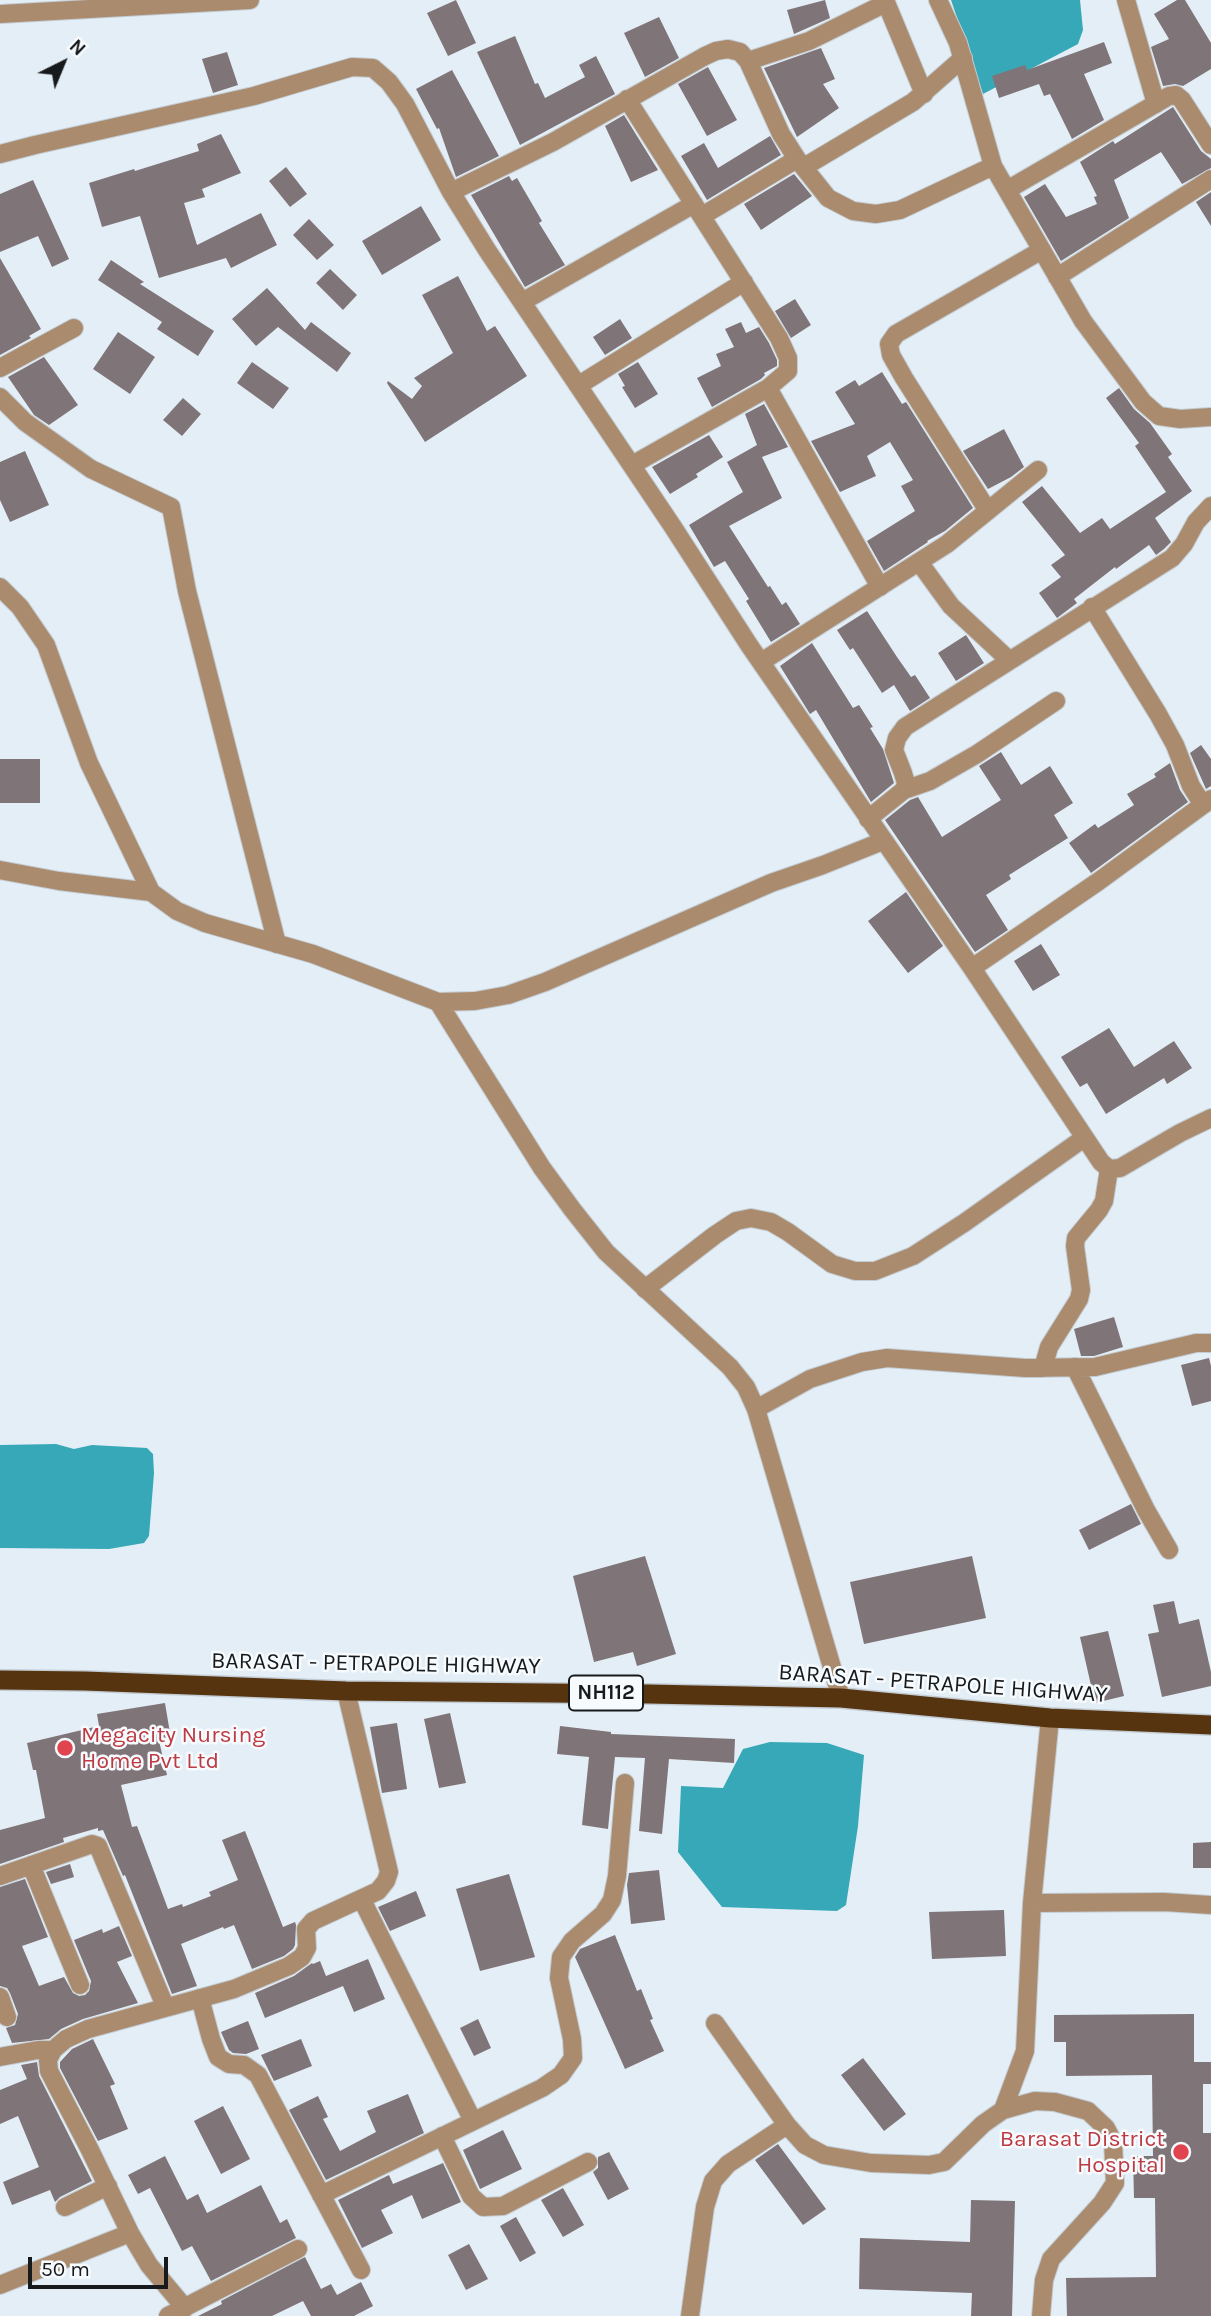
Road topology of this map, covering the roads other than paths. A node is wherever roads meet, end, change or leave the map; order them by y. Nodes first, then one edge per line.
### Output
1 (250, 0) edge
2 (938, 0) edge
3 (1126, 0) edge
4 (886, 2) edge
5 (0, 14) edge
6 (963, 58) junction
7 (748, 61) junction
8 (924, 94) junction
9 (627, 99) junction
10 (1156, 104) junction
11 (1211, 145) edge
12 (0, 155) edge
13 (801, 163) junction
14 (993, 166) junction
15 (1211, 179) edge
16 (1007, 190) junction
17 (451, 192) junction
18 (698, 210) junction
19 (1042, 250) junction
20 (1057, 277) junction
21 (744, 282) junction
22 (522, 302) junction
23 (74, 328) dead end
24 (0, 368) edge
25 (579, 385) junction
26 (768, 388) junction
27 (0, 397) edge
28 (1211, 417) edge
29 (632, 465) junction
30 (1038, 470) dead end
31 (1211, 506) edge
32 (988, 511) junction
33 (919, 562) junction
34 (0, 587) edge
35 (880, 587) junction
36 (1092, 607) junction
37 (1009, 660) junction
38 (761, 662) junction
39 (1056, 701) dead end
40 (904, 790) junction
41 (1207, 802) edge
42 (868, 819) junction
43 (883, 841) junction
44 (0, 870) edge
45 (151, 892) junction
46 (277, 944) junction
47 (972, 968) junction
48 (438, 1002) junction
49 (1211, 1118) edge
50 (1084, 1138) junction
51 (1110, 1168) junction
52 (645, 1289) junction
53 (1211, 1343) edge
54 (1074, 1367) junction
55 (1043, 1368) junction
56 (755, 1409) junction
57 (1169, 1550) dead end
58 (0, 1680) edge
59 (346, 1691) junction
60 (841, 1698) junction
61 (1051, 1718) junction
62 (1211, 1725) edge
63 (625, 1783) dead end
64 (31, 1865) junction
65 (0, 1876) edge
66 (362, 1900) junction
67 (1032, 1903) junction
68 (1211, 1905) edge
69 (80, 1985) dead end
70 (0, 1997) edge
71 (200, 1998) junction
72 (165, 2006) junction
73 (7, 2017) dead end
74 (715, 2023) dead end
75 (53, 2050) junction
76 (0, 2057) edge
77 (1003, 2110) junction
78 (473, 2121) junction
79 (787, 2125) junction
80 (442, 2136) junction
81 (588, 2162) dead end
82 (108, 2186) junction
83 (321, 2195) junction
84 (65, 2207) dead end
85 (130, 2233) junction
86 (298, 2249) dead end
87 (361, 2270) dead end
88 (0, 2285) edge
89 (185, 2308) junction
90 (168, 2316) edge
91 (690, 2316) edge
92 (1041, 2316) edge

1 - 5 street
2 - 6 street
3 - 10 street
4 - 7 street
4 - 8 street
6 - 8 street
6 - 14 street
7 - 9 street
7 - 13 street
8 - 13 street
9 - 17 street
9 - 18 street
10 - 11 street
10 - 16 street
12 - 17 street
13 - 14 street
13 - 18 street
14 - 16 street
15 - 20 street
16 - 19 street
17 - 22 street
18 - 21 street
18 - 22 street
19 - 20 street
19 - 32 street
20 - 28 street
21 - 25 street
21 - 26 street
22 - 25 street
23 - 24 street
25 - 29 street
26 - 29 street
26 - 35 street
27 - 46 street
29 - 38 street
30 - 32 street
31 - 36 street
32 - 33 street
33 - 35 street
33 - 37 street
34 - 45 street
35 - 38 street
36 - 37 street
36 - 41 street
37 - 40 street
38 - 42 street
39 - 40 street
40 - 42 street
41 - 47 street
42 - 43 street
43 - 47 street
43 - 48 street
44 - 45 street
45 - 46 street
46 - 48 street
47 - 50 street
48 - 52 street
49 - 51 street
50 - 51 street
50 - 52 street
51 - 55 street
52 - 56 street
53 - 54 street
54 - 55 street
54 - 57 street
55 - 56 street
56 - 60 street
58 - 59 highway, BARASAT - PETRAPOLE HIGHWAY / NH112
59 - 60 highway, BARASAT - PETRAPOLE HIGHWAY / NH112
59 - 66 street
60 - 61 highway, BARASAT - PETRAPOLE HIGHWAY / NH112
61 - 62 highway, BARASAT - PETRAPOLE HIGHWAY / NH112
61 - 67 street
63 - 78 street
64 - 65 street
64 - 69 street
64 - 72 street
66 - 71 street
66 - 78 street
67 - 68 street
67 - 77 street
70 - 73 street
71 - 72 street
71 - 83 street
72 - 75 street
74 - 79 street
75 - 76 street
75 - 82 street
77 - 79 street
77 - 92 street
78 - 80 street
79 - 91 street
80 - 81 street
80 - 83 street
82 - 84 street
82 - 85 street
83 - 87 street
85 - 88 street
85 - 89 street
86 - 89 street
89 - 90 street

